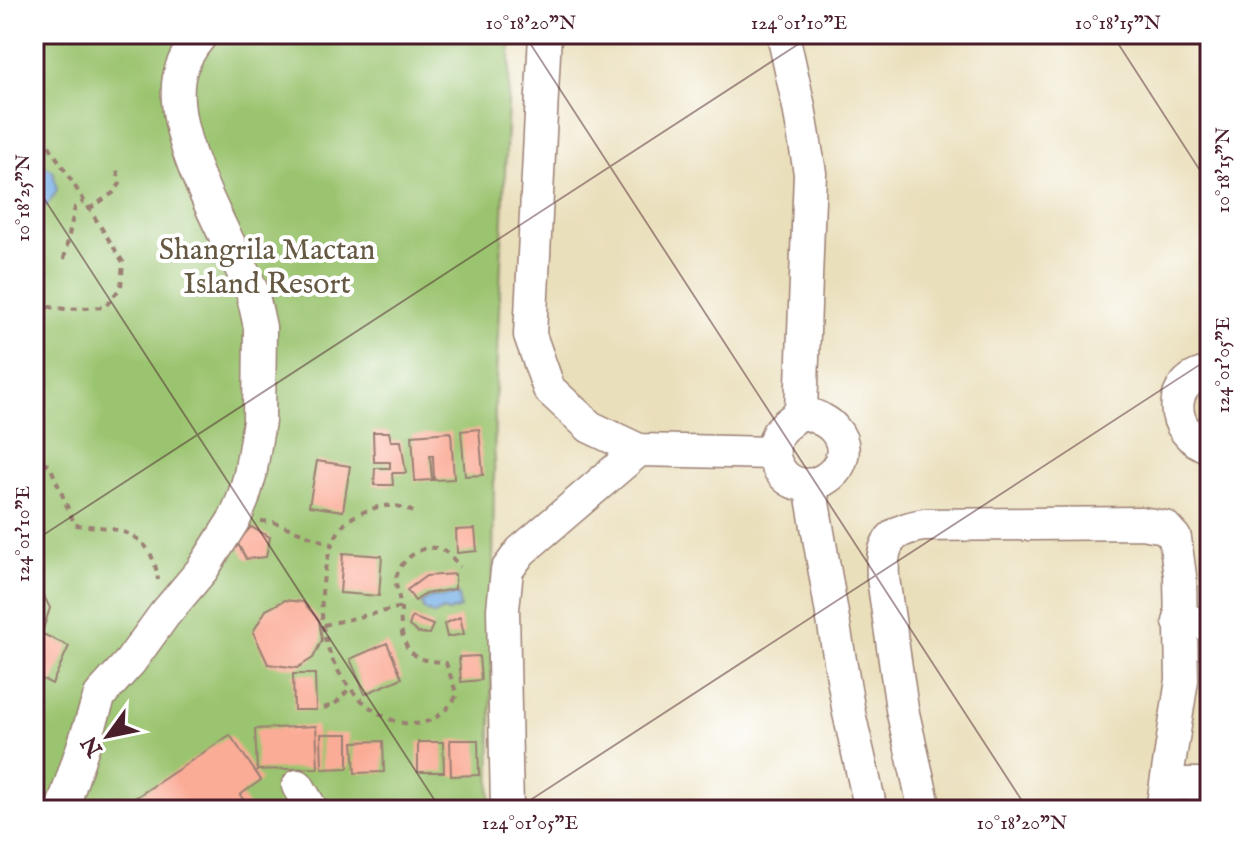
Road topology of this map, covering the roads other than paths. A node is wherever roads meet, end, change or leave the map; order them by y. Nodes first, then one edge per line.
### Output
1 (202, 34) edge
2 (545, 34) edge
3 (783, 34) edge
4 (1210, 373) edge
5 (801, 411) junction
6 (1210, 447) edge
7 (639, 450) junction
8 (773, 453) junction
9 (810, 485) junction
10 (1195, 623) edge
11 (902, 709) junction
12 (849, 713) junction
13 (1210, 784) edge
14 (1165, 797) edge
15 (62, 810) edge
16 (507, 810) edge
17 (871, 810) edge
18 (925, 810) edge

1 - 15 street
2 - 7 street
3 - 5 street
4 - 6 street
5 - 8 street
5 - 9 street
7 - 8 street
7 - 16 street
8 - 9 street
9 - 12 street
10 - 11 street
10 - 14 street
11 - 12 street
11 - 18 street
12 - 17 street
13 - 14 street

